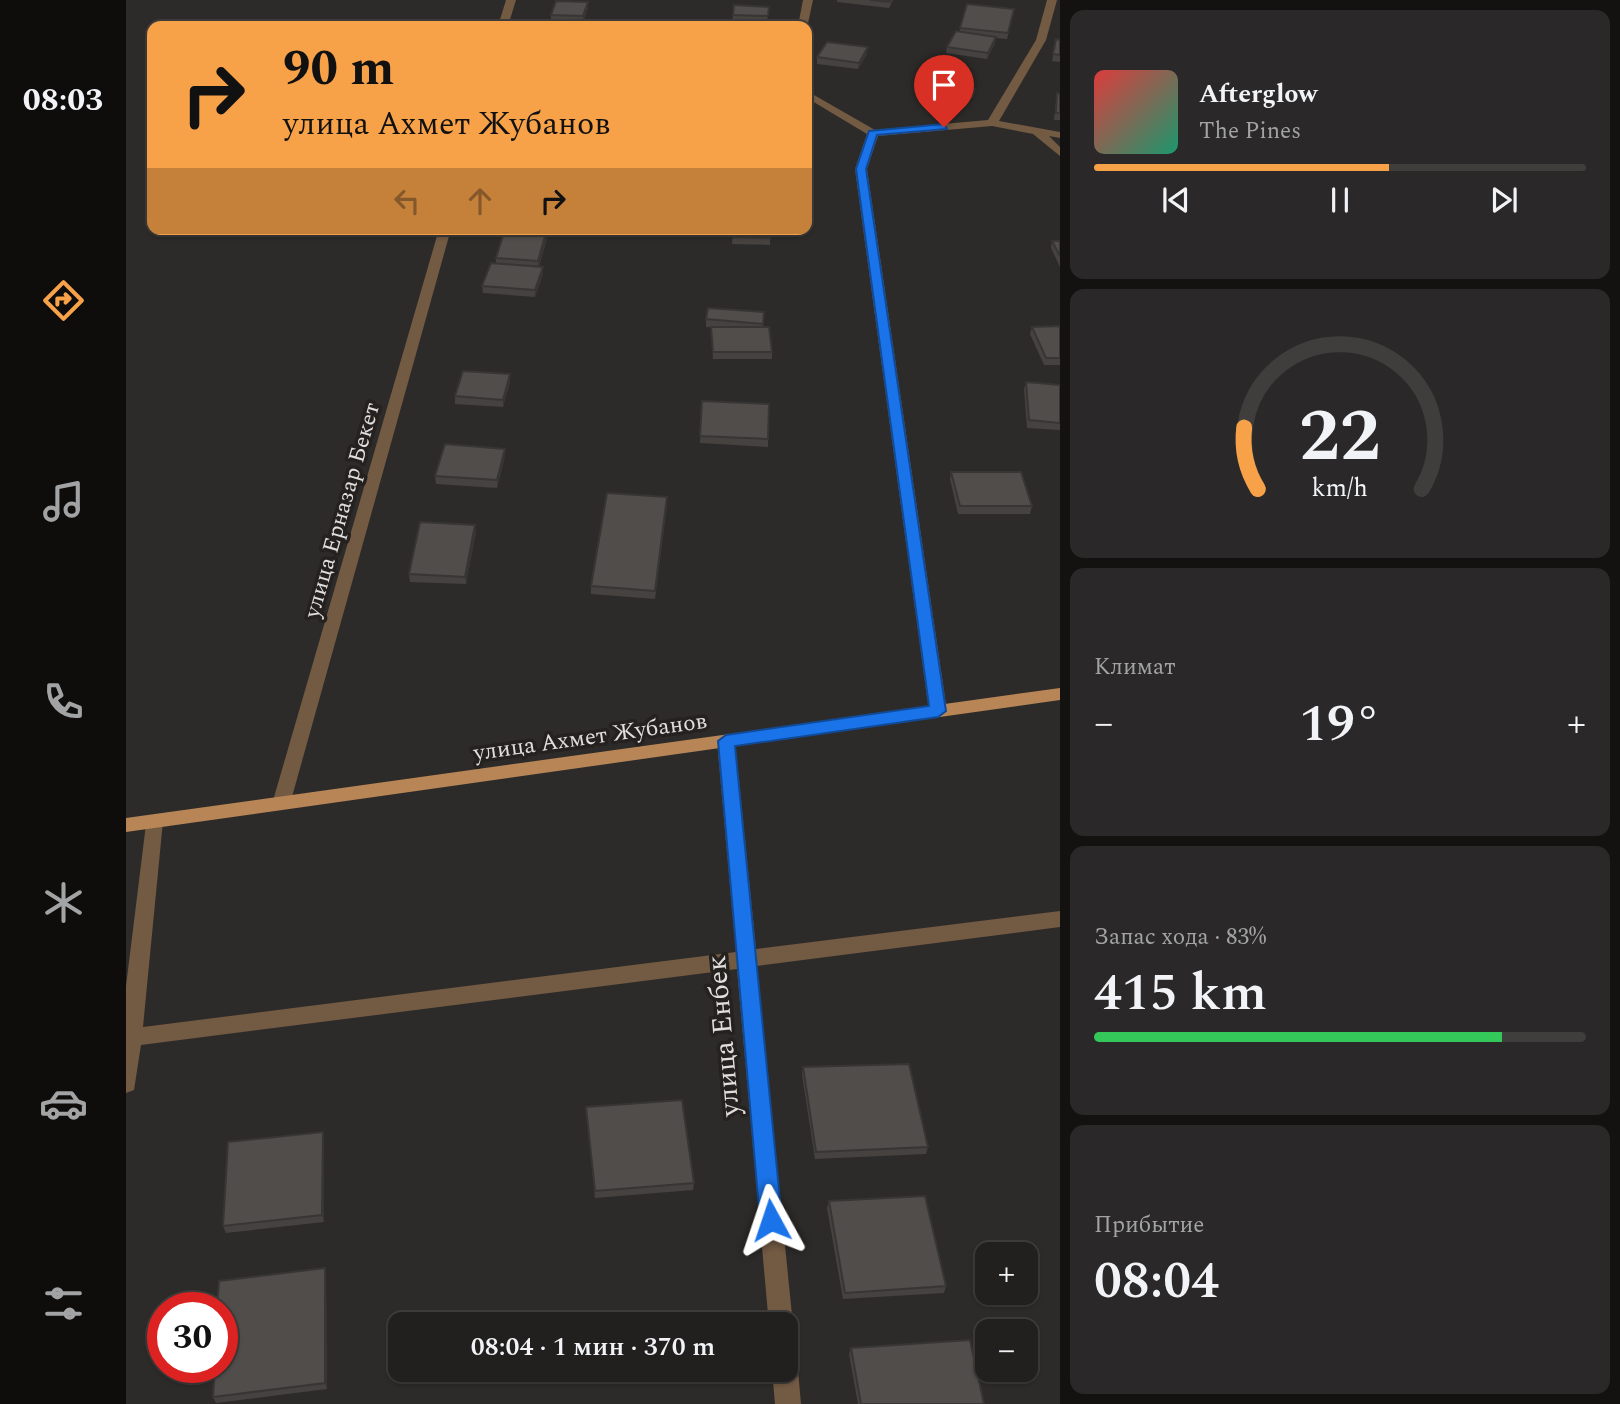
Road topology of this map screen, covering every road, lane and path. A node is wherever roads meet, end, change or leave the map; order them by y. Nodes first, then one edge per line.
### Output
1 (511, 0) edge
2 (808, 0) edge
3 (1052, 0) edge
4 (505, 21) edge
5 (804, 21) edge
6 (812, 97) edge
7 (992, 123) junction
8 (1037, 131) junction
9 (873, 133) junction
10 (1060, 135) edge
11 (1060, 153) edge
12 (443, 235) edge
13 (1060, 694) edge
14 (938, 711) junction
15 (726, 741) junction
16 (281, 804) junction
17 (154, 821) junction
18 (126, 825) edge
19 (1060, 919) edge
20 (747, 959) junction
21 (129, 1037) edge
22 (126, 1083) edge
23 (780, 1312) edge
24 (786, 1382) edge
25 (788, 1404) edge

1 - 4 street
2 - 5 street
3 - 7 street
6 - 9 street
7 - 8 street
7 - 9 street
8 - 10 street
8 - 11 street
9 - 14 street
12 - 16 street, улица Ерназар Бекет
13 - 14 main road, улица Ахмет Жубанов
14 - 15 main road, улица Ахмет Жубанов
15 - 16 main road, улица Ахмет Жубанов
15 - 20 street, улица Енбек
16 - 17 main road, улица Ахмет Жубанов
17 - 18 main road, улица Ахмет Жубанов
17 - 21 street
19 - 20 street
20 - 21 street
20 - 23 street, улица Енбек
21 - 22 street
24 - 25 street

